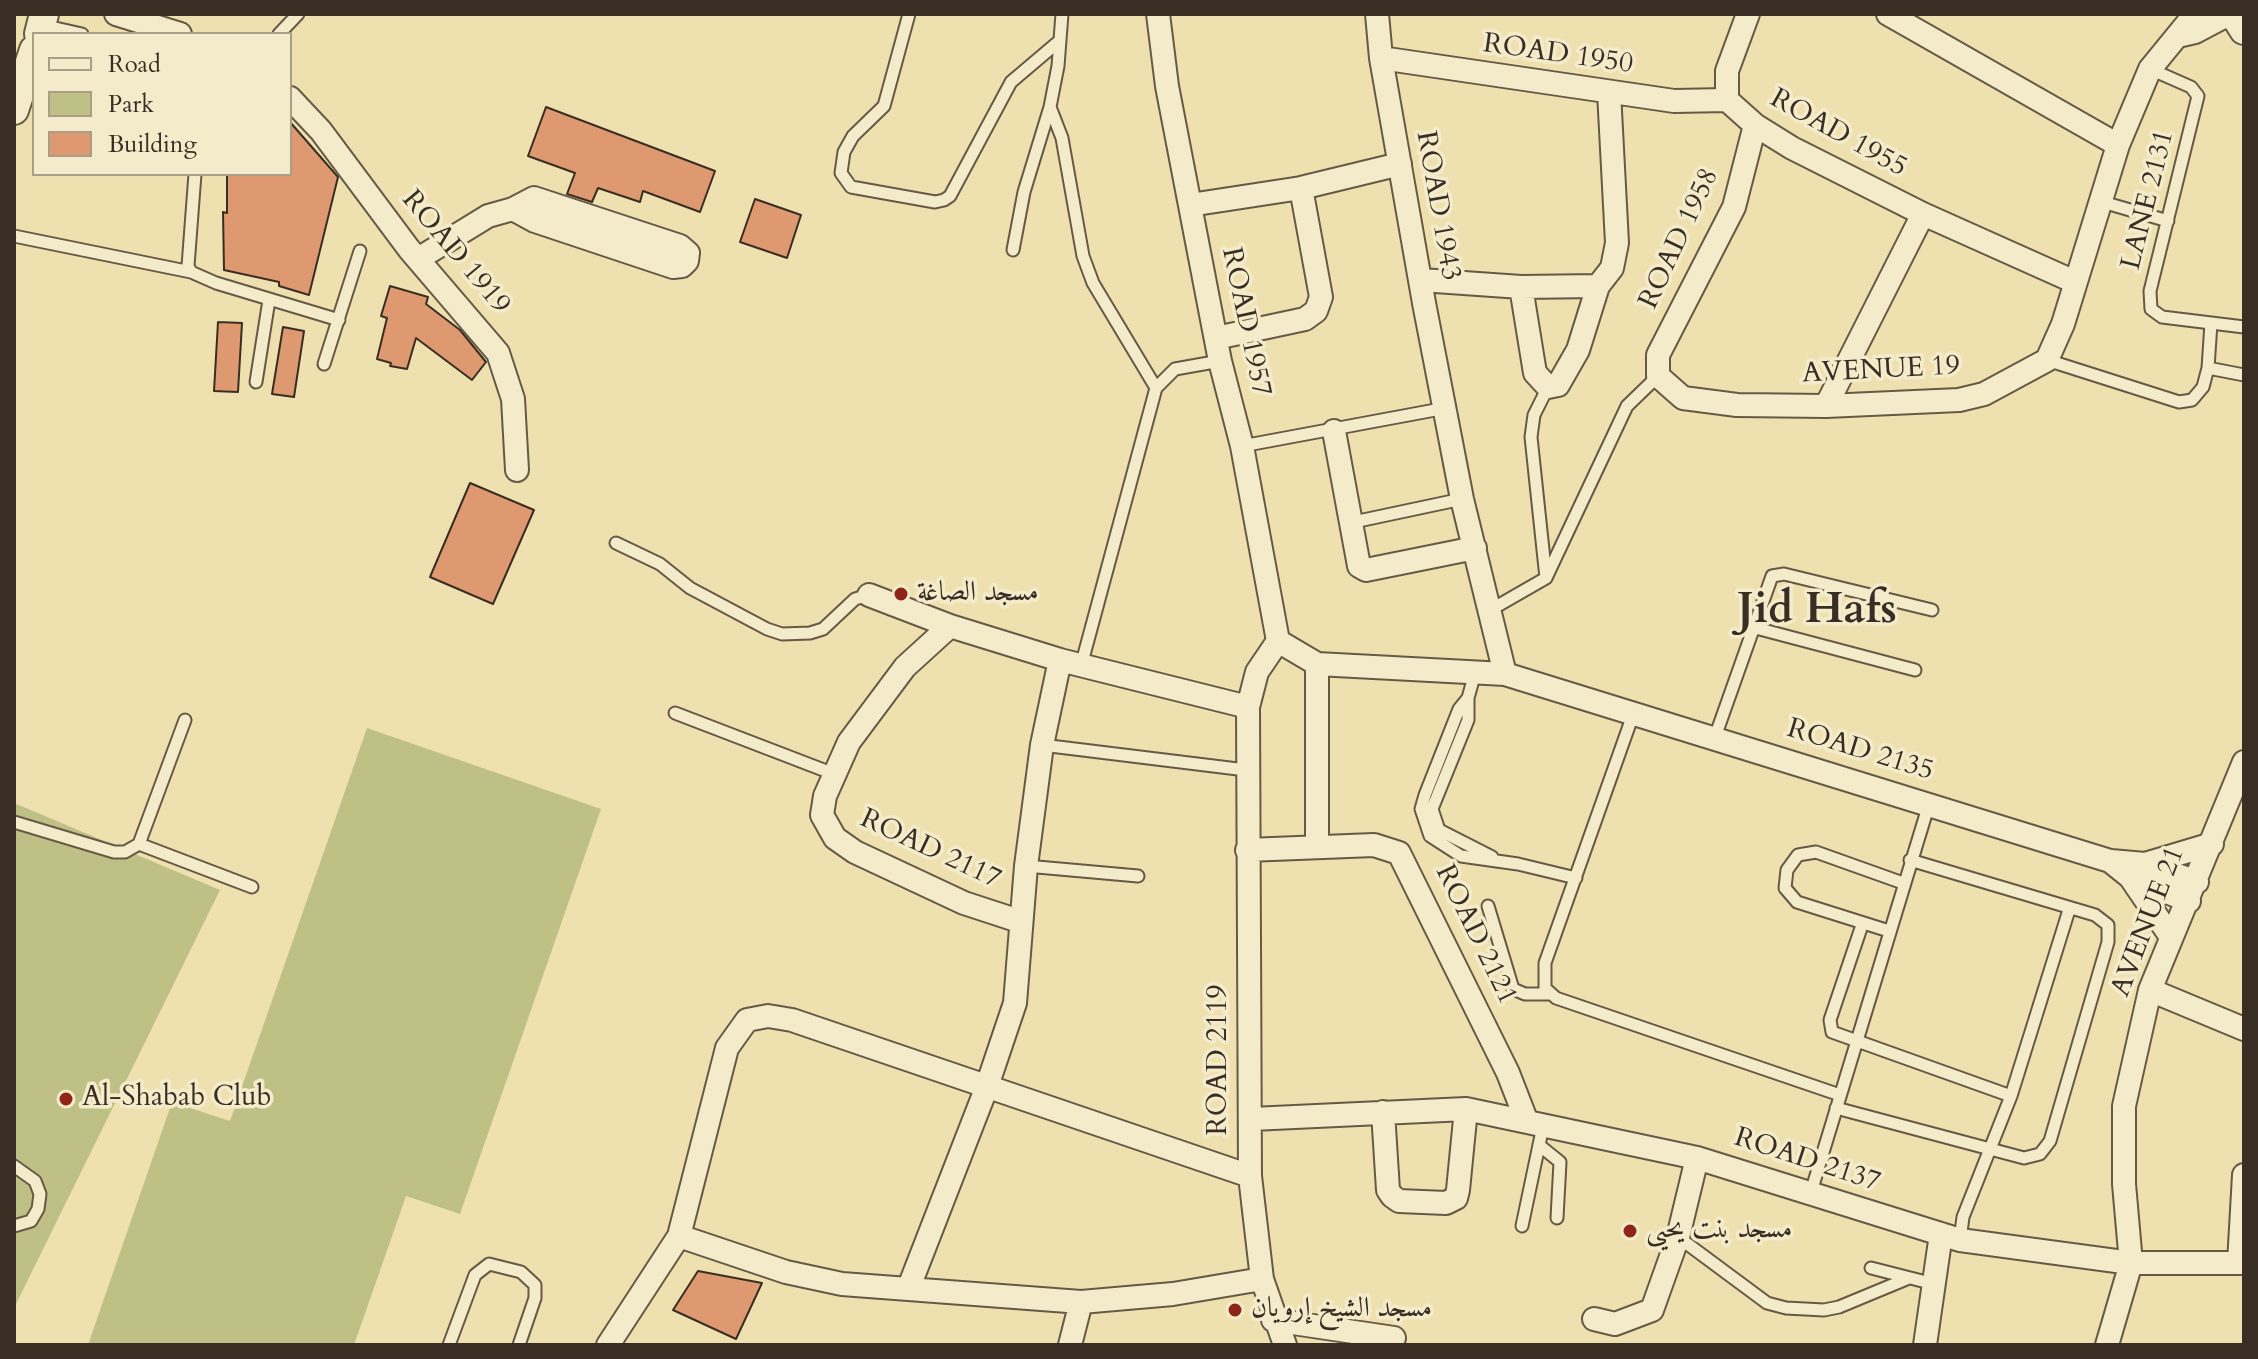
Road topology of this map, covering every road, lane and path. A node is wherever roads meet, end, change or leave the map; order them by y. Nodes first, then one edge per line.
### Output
1 (116, 14) edge
2 (298, 14) edge
3 (909, 14) edge
4 (1062, 14) edge
5 (1377, 14) edge
6 (1748, 14) edge
7 (1888, 14) edge
8 (2195, 14) edge
9 (2232, 14) edge
10 (1152, 15) edge
11 (2244, 30) edge
12 (174, 32) edge
13 (281, 32) edge
14 (2182, 35) junction
15 (1057, 43) junction
16 (32, 55) edge
17 (1381, 58) junction
18 (2150, 69) junction
19 (1609, 92) junction
20 (292, 100) edge
21 (1727, 100) junction
22 (1050, 107) junction
23 (14, 110) edge
24 (1755, 125) junction
25 (2118, 145) junction
26 (1400, 164) junction
27 (195, 176) edge
28 (1301, 188) junction
29 (2099, 201) junction
30 (1190, 205) junction
31 (513, 209) junction
32 (1923, 214) junction
33 (2168, 221) junction
34 (14, 236) edge
35 (1013, 250) dead end
36 (360, 251) dead end
37 (418, 259) junction
38 (191, 272) junction
39 (1421, 280) junction
40 (2075, 282) junction
41 (1598, 286) junction
42 (1521, 287) junction
43 (269, 300) junction
44 (339, 320) junction
45 (2211, 323) junction
46 (2244, 327) edge
47 (1216, 338) junction
48 (2047, 360) junction
49 (1220, 361) junction
50 (324, 364) dead end
51 (2208, 368) junction
52 (2244, 375) edge
53 (1658, 376) junction
54 (256, 382) dead end
55 (1548, 387) junction
56 (1156, 388) junction
57 (1826, 406) junction
58 (1447, 408) junction
59 (1334, 431) junction
60 (1242, 446) junction
61 (517, 470) dead end
62 (1462, 499) junction
63 (1349, 523) junction
64 (616, 543) dead end
65 (1475, 548) junction
66 (1546, 578) junction
67 (869, 595) joint
68 (1492, 609) junction
69 (1932, 610) dead end
70 (950, 626) junction
71 (1752, 627) junction
72 (1278, 641) junction
73 (1071, 663) junction
74 (1317, 664) junction
75 (1915, 670) dead end
76 (1475, 673) junction
77 (1505, 674) junction
78 (1248, 707) junction
79 (1634, 712) junction
80 (675, 713) dead end
81 (185, 720) dead end
82 (1715, 737) junction
83 (1042, 745) junction
84 (2244, 762) edge
85 (1246, 770) junction
86 (834, 774) junction
87 (1929, 804) junction
88 (14, 822) edge
89 (139, 844) junction
90 (1317, 844) junction
91 (2212, 844) junction
92 (1247, 850) junction
93 (1910, 860) junction
94 (1026, 866) junction
95 (2138, 870) junction
96 (1138, 876) dead end
97 (1576, 878) junction
98 (1903, 883) junction
99 (252, 887) dead end
100 (2193, 891) junction
101 (1488, 906) dead end
102 (2069, 910) junction
103 (1019, 921) junction
104 (1862, 925) junction
105 (1889, 931) junction
106 (2171, 937) junction
107 (2150, 990) junction
108 (1550, 994) junction
109 (2244, 1029) edge
110 (1856, 1043) junction
111 (986, 1089) junction
112 (1840, 1095) junction
113 (2011, 1096) junction
114 (1836, 1108) junction
115 (1466, 1109) junction
116 (1383, 1112) junction
117 (1252, 1119) junction
118 (1536, 1131) junction
119 (1990, 1150) junction
120 (1697, 1158) junction
121 (14, 1166) edge
122 (2244, 1175) edge
123 (1250, 1176) junction
124 (1811, 1192) junction
125 (1557, 1218) dead end
126 (14, 1226) edge
127 (1522, 1226) dead end
128 (679, 1236) junction
129 (1678, 1237) junction
130 (1951, 1237) junction
131 (2131, 1263) junction
132 (2242, 1263) edge
133 (1871, 1268) dead end
134 (1909, 1278) junction
135 (1262, 1279) junction
136 (1934, 1284) junction
137 (909, 1287) junction
138 (1081, 1302) junction
139 (1594, 1319) dead end
140 (1273, 1320) junction
141 (1394, 1338) dead end
142 (449, 1345) edge
143 (519, 1345) edge
144 (608, 1345) edge
145 (1070, 1345) edge
146 (1285, 1345) edge
147 (1925, 1345) edge
148 (2107, 1345) edge

1 - 12 street
2 - 13 lane
3 - 15 lane
4 - 15 lane
5 - 17 street, ROAD 1943
6 - 21 street
7 - 25 street
8 - 14 street
9 - 11 street
9 - 14 street
10 - 30 street, ROAD 1957
14 - 18 street
15 - 22 lane
16 - 23 street
17 - 19 street, ROAD 1950
17 - 26 street, ROAD 1943
18 - 25 street
18 - 33 lane, LANE 2131
19 - 21 street, ROAD 1950
19 - 41 street
20 - 37 street, ROAD 1919
21 - 24 street, ROAD 1955
22 - 35 lane
22 - 56 lane
24 - 32 street, ROAD 1955
24 - 53 street, ROAD 1958
25 - 29 street
26 - 28 street
26 - 39 street, ROAD 1943
27 - 38 lane
28 - 30 street
28 - 47 street
29 - 33 lane
29 - 40 street
30 - 47 street, ROAD 1957
31 - 31 street
31 - 37 street
32 - 40 street, ROAD 1955
32 - 57 street, ROAD 1955
33 - 45 lane, LANE 2131
34 - 38 lane
36 - 44 lane
37 - 61 street, ROAD 1919
38 - 43 lane
39 - 42 street
39 - 58 street, ROAD 1943
40 - 48 street
41 - 42 street
41 - 55 street
42 - 55 street
43 - 44 lane
43 - 54 lane
44 - 50 lane
45 - 46 lane, LANE 2131
45 - 51 lane
47 - 49 street, ROAD 1957
48 - 51 lane
48 - 57 street, AVENUE 19
49 - 56 lane
49 - 60 street, ROAD 1957
51 - 52 lane
53 - 57 street, AVENUE 19
53 - 66 lane
55 - 66 lane
56 - 73 lane
58 - 59 lane
58 - 62 street, ROAD 1943
59 - 60 lane
59 - 63 street
60 - 72 street, ROAD 1957
62 - 63 lane
62 - 65 street, ROAD 1943
63 - 65 street
64 - 67 lane
65 - 68 street, ROAD 1943
66 - 68 lane
67 - 70 street
68 - 77 street, ROAD 1943
69 - 71 lane
70 - 73 street
70 - 86 street, ROAD 2117
71 - 75 lane
71 - 82 lane
72 - 74 street
72 - 78 street, ROAD 2119
73 - 78 street
73 - 83 street, ROAD 2117
74 - 76 street
74 - 90 street
76 - 77 street
76 - 97 lane
77 - 79 street, ROAD 2135
78 - 85 street, ROAD 2119
79 - 82 street, ROAD 2135
79 - 97 lane
80 - 86 lane
81 - 89 lane
82 - 87 street, ROAD 2135
83 - 85 lane
83 - 94 street, ROAD 2117
84 - 91 street, AVENUE 21
85 - 92 street, ROAD 2119
86 - 103 street, ROAD 2117
87 - 93 lane
87 - 95 street, ROAD 2135
88 - 89 lane
89 - 99 lane
90 - 92 street, ROAD 2121
90 - 118 street, ROAD 2121
91 - 95 street
91 - 100 street, AVENUE 21
92 - 117 street, ROAD 2119
93 - 98 lane
93 - 102 lane
94 - 96 lane
94 - 103 street, ROAD 2117
95 - 100 street
95 - 106 street
97 - 108 lane
98 - 104 lane
98 - 105 lane
100 - 106 street, AVENUE 21
101 - 108 lane
102 - 113 lane
102 - 119 lane
103 - 111 street, ROAD 2117
104 - 105 lane
104 - 110 lane
105 - 110 lane
106 - 107 street, AVENUE 21
107 - 109 street
107 - 131 street, AVENUE 21
108 - 112 lane
110 - 112 lane
110 - 113 lane
111 - 123 street
111 - 128 street
111 - 137 street, ROAD 2117
112 - 114 lane
113 - 119 lane
114 - 119 lane
114 - 124 lane
115 - 116 street, ROAD 2137
115 - 116 street
115 - 118 street, ROAD 2137
116 - 117 street, ROAD 2137
117 - 123 street, ROAD 2119
118 - 120 street, ROAD 2137
118 - 125 lane
118 - 127 lane
119 - 130 lane
120 - 124 street, ROAD 2137
120 - 129 street
121 - 126 lane
122 - 132 street
123 - 135 street, ROAD 2119
124 - 130 street, ROAD 2137
128 - 137 street
128 - 144 street
129 - 134 lane
129 - 139 street
130 - 131 street, ROAD 2137
130 - 136 street
131 - 132 street, ROAD 2137
131 - 148 street, AVENUE 21
133 - 134 lane
134 - 136 lane
135 - 138 street
135 - 140 street, ROAD 2119
136 - 147 street
137 - 138 street
138 - 145 street
140 - 141 street
140 - 146 street, ROAD 2119
142 - 143 lane

